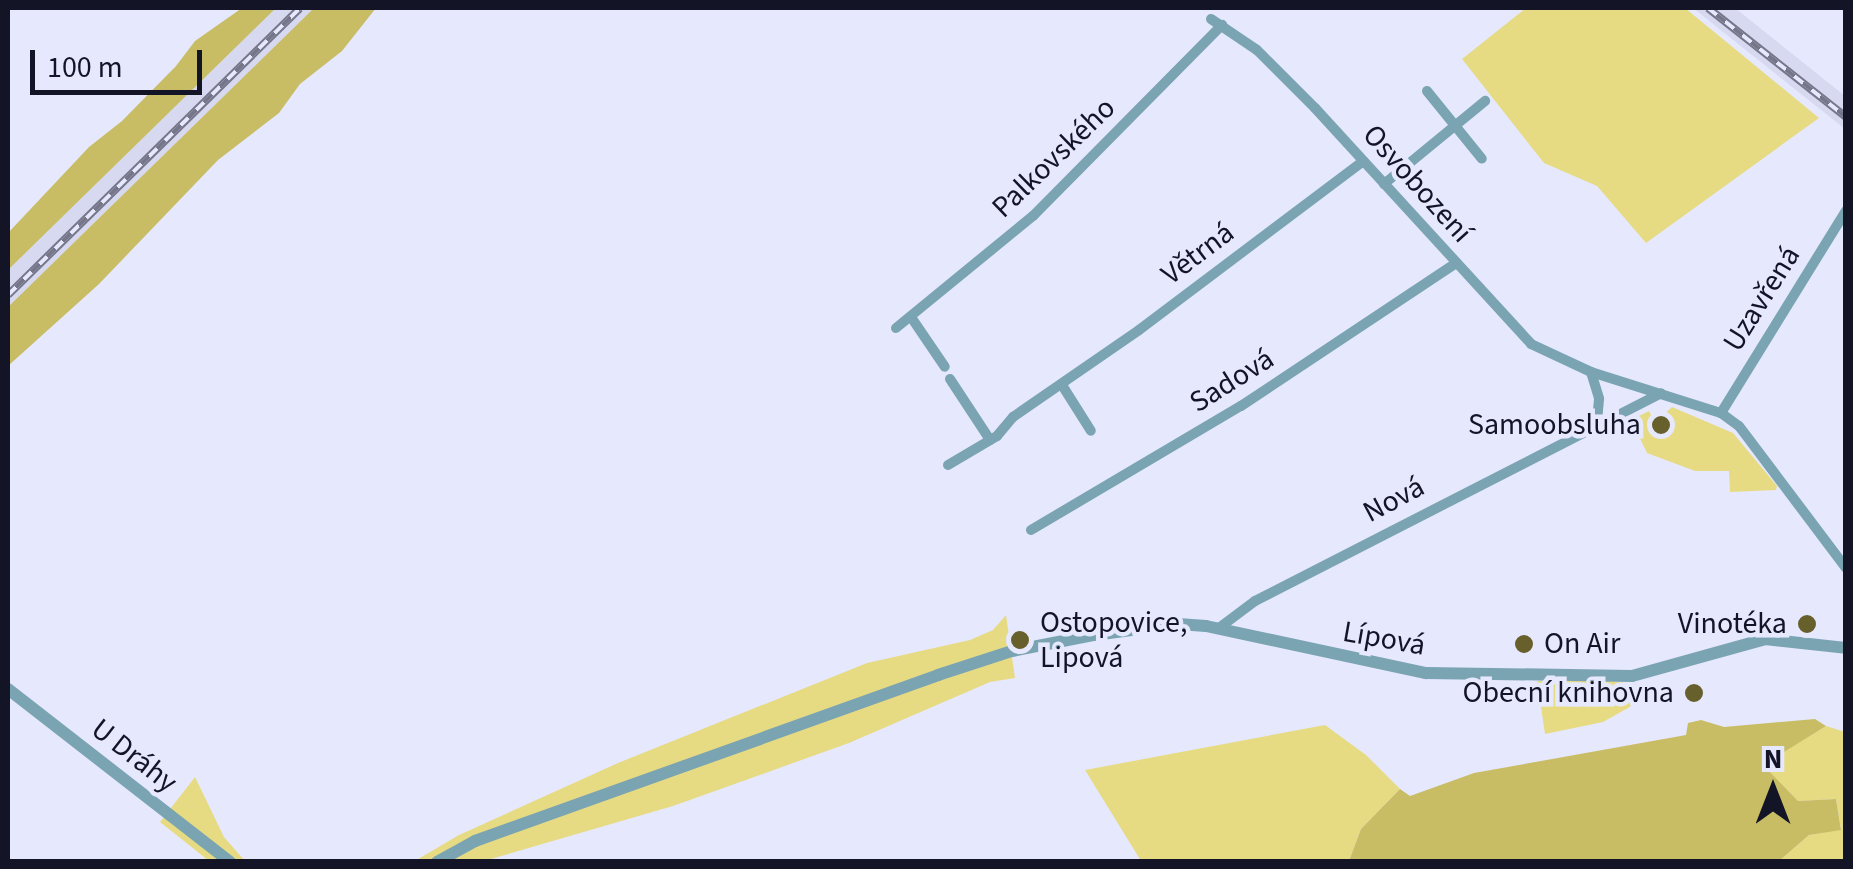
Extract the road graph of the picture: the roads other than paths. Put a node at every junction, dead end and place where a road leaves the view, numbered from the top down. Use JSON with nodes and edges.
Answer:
{"nodes":[{"id":1,"x":1216,"y":22,"type":"joint"},
{"id":2,"x":1427,"y":91,"type":"dead end"},
{"id":3,"x":1485,"y":101,"type":"dead end"},
{"id":4,"x":1454,"y":125,"type":"junction"},
{"id":5,"x":1482,"y":159,"type":"dead end"},
{"id":6,"x":1363,"y":161,"type":"junction"},
{"id":7,"x":1384,"y":184,"type":"junction"},
{"id":8,"x":1846,"y":211,"type":"edge"},
{"id":9,"x":1455,"y":264,"type":"junction"},
{"id":10,"x":911,"y":317,"type":"junction"},
{"id":11,"x":896,"y":328,"type":"dead end"},
{"id":12,"x":945,"y":368,"type":"dead end"},
{"id":13,"x":1596,"y":376,"type":"junction"},
{"id":14,"x":950,"y":380,"type":"dead end"},
{"id":15,"x":1062,"y":385,"type":"junction"},
{"id":16,"x":1661,"y":393,"type":"junction"},
{"id":17,"x":1721,"y":414,"type":"junction"},
{"id":18,"x":1601,"y":418,"type":"junction"},
{"id":19,"x":1091,"y":430,"type":"dead end"},
{"id":20,"x":990,"y":440,"type":"junction"},
{"id":21,"x":948,"y":464,"type":"dead end"},
{"id":22,"x":1031,"y":530,"type":"dead end"},
{"id":23,"x":1846,"y":568,"type":"edge"},
{"id":24,"x":1219,"y":628,"type":"junction"},
{"id":25,"x":1838,"y":648,"type":"edge"},
{"id":26,"x":8,"y":689,"type":"edge"},
{"id":27,"x":230,"y":862,"type":"edge"},
{"id":28,"x":436,"y":862,"type":"edge"}],
"edges":[{"from":1,"to":6,"type":"street","name":"Osvobození"},
{"from":1,"to":10,"type":"street","name":"Palkovského"},
{"from":2,"to":4,"type":"street"},
{"from":3,"to":4,"type":"street"},
{"from":4,"to":5,"type":"street"},
{"from":4,"to":7,"type":"street"},
{"from":6,"to":7,"type":"street","name":"Osvobození"},
{"from":6,"to":15,"type":"street","name":"Větrná"},
{"from":7,"to":9,"type":"street","name":"Osvobození"},
{"from":8,"to":17,"type":"street","name":"Uzavřená"},
{"from":9,"to":13,"type":"street","name":"Osvobození"},
{"from":9,"to":22,"type":"street","name":"Sadová"},
{"from":10,"to":11,"type":"street","name":"Palkovského"},
{"from":10,"to":12,"type":"street"},
{"from":13,"to":16,"type":"street","name":"Osvobození"},
{"from":13,"to":18,"type":"street"},
{"from":14,"to":20,"type":"street"},
{"from":15,"to":19,"type":"street"},
{"from":15,"to":20,"type":"street","name":"Větrná"},
{"from":16,"to":17,"type":"street","name":"Osvobození"},
{"from":16,"to":18,"type":"street","name":"Nová"},
{"from":17,"to":23,"type":"street","name":"Osvobození"},
{"from":18,"to":24,"type":"street","name":"Nová"},
{"from":20,"to":21,"type":"street","name":"Větrná"},
{"from":24,"to":25,"type":"street","name":"Lípová"},
{"from":24,"to":28,"type":"street","name":"Lípová"},
{"from":26,"to":27,"type":"street","name":"U Dráhy"}]}
